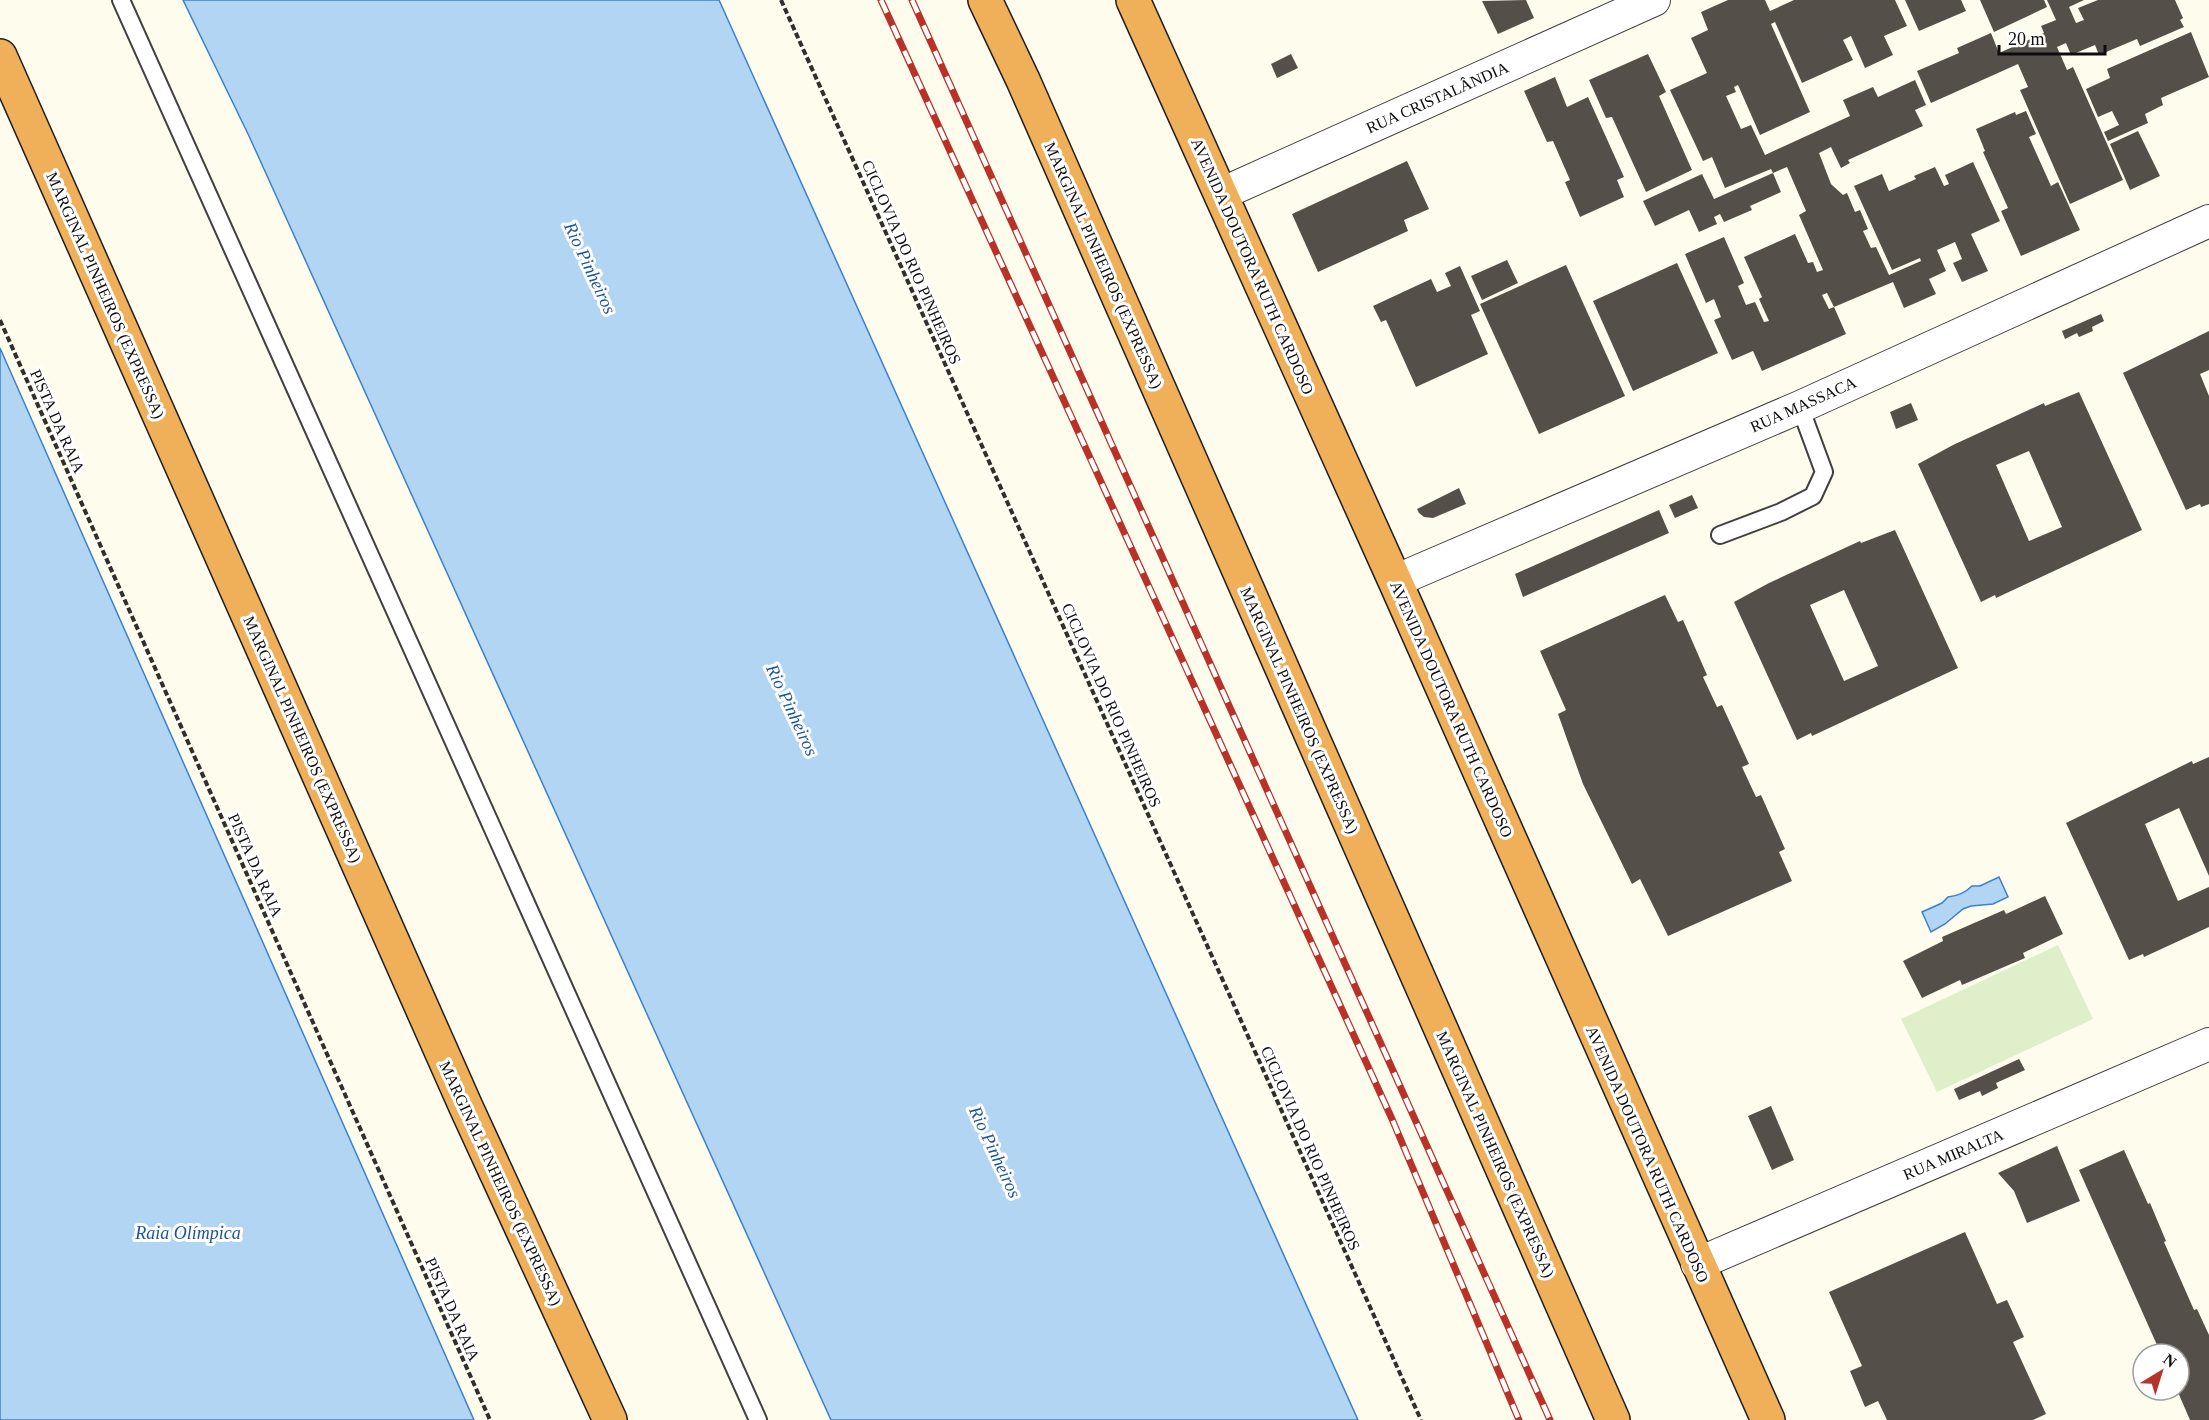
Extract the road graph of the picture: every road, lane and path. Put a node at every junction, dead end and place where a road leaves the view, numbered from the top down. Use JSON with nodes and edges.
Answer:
{"nodes":[{"id":1,"x":121,"y":0,"type":"edge"},
{"id":2,"x":781,"y":0,"type":"edge"},
{"id":3,"x":985,"y":0,"type":"edge"},
{"id":4,"x":1133,"y":0,"type":"edge"},
{"id":5,"x":1654,"y":0,"type":"edge"},
{"id":6,"x":0,"y":56,"type":"edge"},
{"id":7,"x":1221,"y":194,"type":"junction"},
{"id":8,"x":2209,"y":221,"type":"edge"},
{"id":9,"x":0,"y":320,"type":"edge"},
{"id":10,"x":1800,"y":407,"type":"junction"},
{"id":11,"x":1720,"y":535,"type":"dead end"},
{"id":12,"x":1395,"y":580,"type":"junction"},
{"id":13,"x":2209,"y":1044,"type":"edge"},
{"id":14,"x":1697,"y":1264,"type":"junction"},
{"id":15,"x":490,"y":1420,"type":"edge"},
{"id":16,"x":610,"y":1420,"type":"edge"},
{"id":17,"x":758,"y":1420,"type":"edge"},
{"id":18,"x":1420,"y":1420,"type":"edge"},
{"id":19,"x":1613,"y":1420,"type":"edge"},
{"id":20,"x":1768,"y":1420,"type":"edge"}],
"edges":[{"from":1,"to":17,"type":"lane"},
{"from":2,"to":18,"type":"path","name":"CICLOVIA DO RIO PINHEIROS"},
{"from":3,"to":19,"type":"highway","name":"MARGINAL PINHEIROS (EXPRESSA)"},
{"from":4,"to":7,"type":"highway","name":"AVENIDA DOUTORA RUTH CARDOSO"},
{"from":5,"to":7,"type":"street","name":"RUA CRISTALÂNDIA"},
{"from":6,"to":16,"type":"highway","name":"MARGINAL PINHEIROS (EXPRESSA)"},
{"from":7,"to":12,"type":"highway","name":"AVENIDA DOUTORA RUTH CARDOSO"},
{"from":8,"to":10,"type":"street","name":"RUA MASSACA"},
{"from":9,"to":15,"type":"path","name":"PISTA DA RAIA"},
{"from":10,"to":11,"type":"lane"},
{"from":10,"to":12,"type":"street","name":"RUA MASSACA"},
{"from":12,"to":14,"type":"highway","name":"AVENIDA DOUTORA RUTH CARDOSO"},
{"from":13,"to":14,"type":"street","name":"RUA MIRALTA"},
{"from":14,"to":20,"type":"highway","name":"AVENIDA DOUTORA RUTH CARDOSO"}]}
